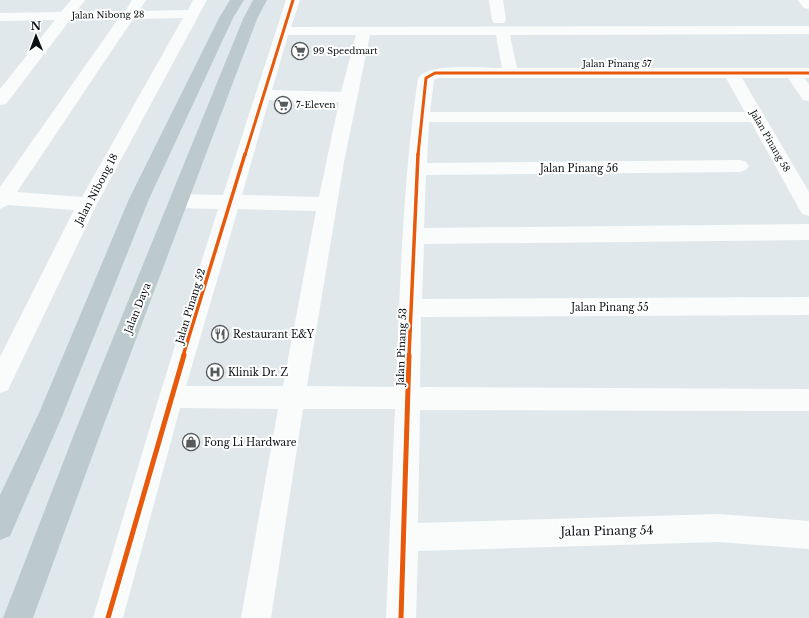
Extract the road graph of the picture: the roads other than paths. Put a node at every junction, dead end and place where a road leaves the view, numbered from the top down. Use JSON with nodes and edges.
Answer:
{"nodes":[{"id":1,"x":78,"y":0,"type":"edge"},
{"id":2,"x":139,"y":0,"type":"edge"},
{"id":3,"x":237,"y":0,"type":"edge"},
{"id":4,"x":260,"y":0,"type":"edge"},
{"id":5,"x":293,"y":0,"type":"edge"},
{"id":6,"x":496,"y":0,"type":"edge"},
{"id":7,"x":805,"y":0,"type":"edge"},
{"id":8,"x":809,"y":5,"type":"edge"},
{"id":9,"x":196,"y":7,"type":"edge"},
{"id":10,"x":128,"y":15,"type":"junction"},
{"id":11,"x":64,"y":16,"type":"junction"},
{"id":12,"x":0,"y":17,"type":"edge"},
{"id":13,"x":809,"y":18,"type":"edge"},
{"id":14,"x":501,"y":25,"type":"junction"},
{"id":15,"x":284,"y":26,"type":"junction"},
{"id":16,"x":809,"y":30,"type":"edge"},
{"id":17,"x":364,"y":31,"type":"junction"},
{"id":18,"x":510,"y":72,"type":"junction"},
{"id":19,"x":731,"y":72,"type":"junction"},
{"id":20,"x":793,"y":73,"type":"junction"},
{"id":21,"x":809,"y":73,"type":"edge"},
{"id":22,"x":426,"y":78,"type":"joint"},
{"id":23,"x":262,"y":95,"type":"junction"},
{"id":24,"x":809,"y":96,"type":"edge"},
{"id":25,"x":347,"y":97,"type":"junction"},
{"id":26,"x":0,"y":100,"type":"edge"},
{"id":27,"x":420,"y":117,"type":"junction"},
{"id":28,"x":756,"y":117,"type":"junction"},
{"id":29,"x":740,"y":166,"type":"dead end"},
{"id":30,"x":418,"y":169,"type":"junction"},
{"id":31,"x":1,"y":199,"type":"edge"},
{"id":32,"x":179,"y":201,"type":"junction"},
{"id":33,"x":229,"y":203,"type":"junction"},
{"id":34,"x":87,"y":204,"type":"junction"},
{"id":35,"x":327,"y":204,"type":"junction"},
{"id":36,"x":809,"y":209,"type":"edge"},
{"id":37,"x":809,"y":232,"type":"edge"},
{"id":38,"x":414,"y":236,"type":"junction"},
{"id":39,"x":809,"y":306,"type":"edge"},
{"id":40,"x":410,"y":308,"type":"junction"},
{"id":41,"x":0,"y":382,"type":"edge"},
{"id":42,"x":171,"y":397,"type":"junction"},
{"id":43,"x":292,"y":397,"type":"junction"},
{"id":44,"x":408,"y":399,"type":"junction"},
{"id":45,"x":809,"y":400,"type":"edge"},
{"id":46,"x":0,"y":526,"type":"edge"},
{"id":47,"x":809,"y":535,"type":"edge"},
{"id":48,"x":405,"y":537,"type":"junction"},
{"id":49,"x":18,"y":618,"type":"edge"},
{"id":50,"x":108,"y":618,"type":"edge"},
{"id":51,"x":256,"y":618,"type":"edge"},
{"id":52,"x":401,"y":618,"type":"edge"}],
"edges":[{"from":1,"to":11,"type":"street"},
{"from":2,"to":10,"type":"street"},
{"from":3,"to":46,"type":"main road"},
{"from":4,"to":32,"type":"main road","name":"Jalan Daya"},
{"from":5,"to":15,"type":"street","name":"Jalan Pinang 52"},
{"from":6,"to":14,"type":"street"},
{"from":7,"to":8,"type":"street"},
{"from":9,"to":10,"type":"street","name":"Jalan Nibong 28"},
{"from":9,"to":34,"type":"street","name":"Jalan Nibong 18"},
{"from":10,"to":11,"type":"street","name":"Jalan Nibong 28"},
{"from":10,"to":31,"type":"street"},
{"from":11,"to":12,"type":"street","name":"Jalan Nibong 28"},
{"from":11,"to":26,"type":"street"},
{"from":13,"to":14,"type":"street"},
{"from":14,"to":15,"type":"street"},
{"from":14,"to":16,"type":"street"},
{"from":14,"to":17,"type":"street"},
{"from":14,"to":18,"type":"street"},
{"from":15,"to":17,"type":"street"},
{"from":15,"to":23,"type":"street","name":"Jalan Pinang 52"},
{"from":17,"to":25,"type":"street"},
{"from":18,"to":19,"type":"street","name":"Jalan Pinang 57"},
{"from":18,"to":22,"type":"street","name":"Jalan Pinang 57"},
{"from":19,"to":20,"type":"street","name":"Jalan Pinang 57"},
{"from":19,"to":28,"type":"street","name":"Jalan Pinang 58"},
{"from":20,"to":21,"type":"street","name":"Jalan Pinang 57"},
{"from":20,"to":24,"type":"street"},
{"from":22,"to":27,"type":"street","name":"Jalan Pinang 53"},
{"from":23,"to":25,"type":"street"},
{"from":23,"to":33,"type":"street","name":"Jalan Pinang 52"},
{"from":25,"to":35,"type":"street"},
{"from":27,"to":28,"type":"street"},
{"from":27,"to":30,"type":"street","name":"Jalan Pinang 53"},
{"from":28,"to":36,"type":"street","name":"Jalan Pinang 58"},
{"from":29,"to":30,"type":"street","name":"Jalan Pinang 56"},
{"from":30,"to":38,"type":"street","name":"Jalan Pinang 53"},
{"from":31,"to":34,"type":"street"},
{"from":32,"to":33,"type":"street"},
{"from":32,"to":49,"type":"main road","name":"Jalan Daya"},
{"from":33,"to":35,"type":"street"},
{"from":33,"to":42,"type":"street","name":"Jalan Pinang 52"},
{"from":34,"to":41,"type":"street","name":"Jalan Nibong 18"},
{"from":35,"to":43,"type":"street"},
{"from":37,"to":38,"type":"street"},
{"from":38,"to":40,"type":"street","name":"Jalan Pinang 53"},
{"from":39,"to":40,"type":"street","name":"Jalan Pinang 55"},
{"from":40,"to":44,"type":"street","name":"Jalan Pinang 53"},
{"from":42,"to":43,"type":"street"},
{"from":42,"to":50,"type":"street","name":"Jalan Pinang 52"},
{"from":43,"to":44,"type":"street"},
{"from":43,"to":51,"type":"street"},
{"from":44,"to":45,"type":"street"},
{"from":44,"to":48,"type":"street","name":"Jalan Pinang 53"},
{"from":47,"to":48,"type":"street","name":"Jalan Pinang 54"},
{"from":48,"to":52,"type":"street","name":"Jalan Pinang 53"}]}
